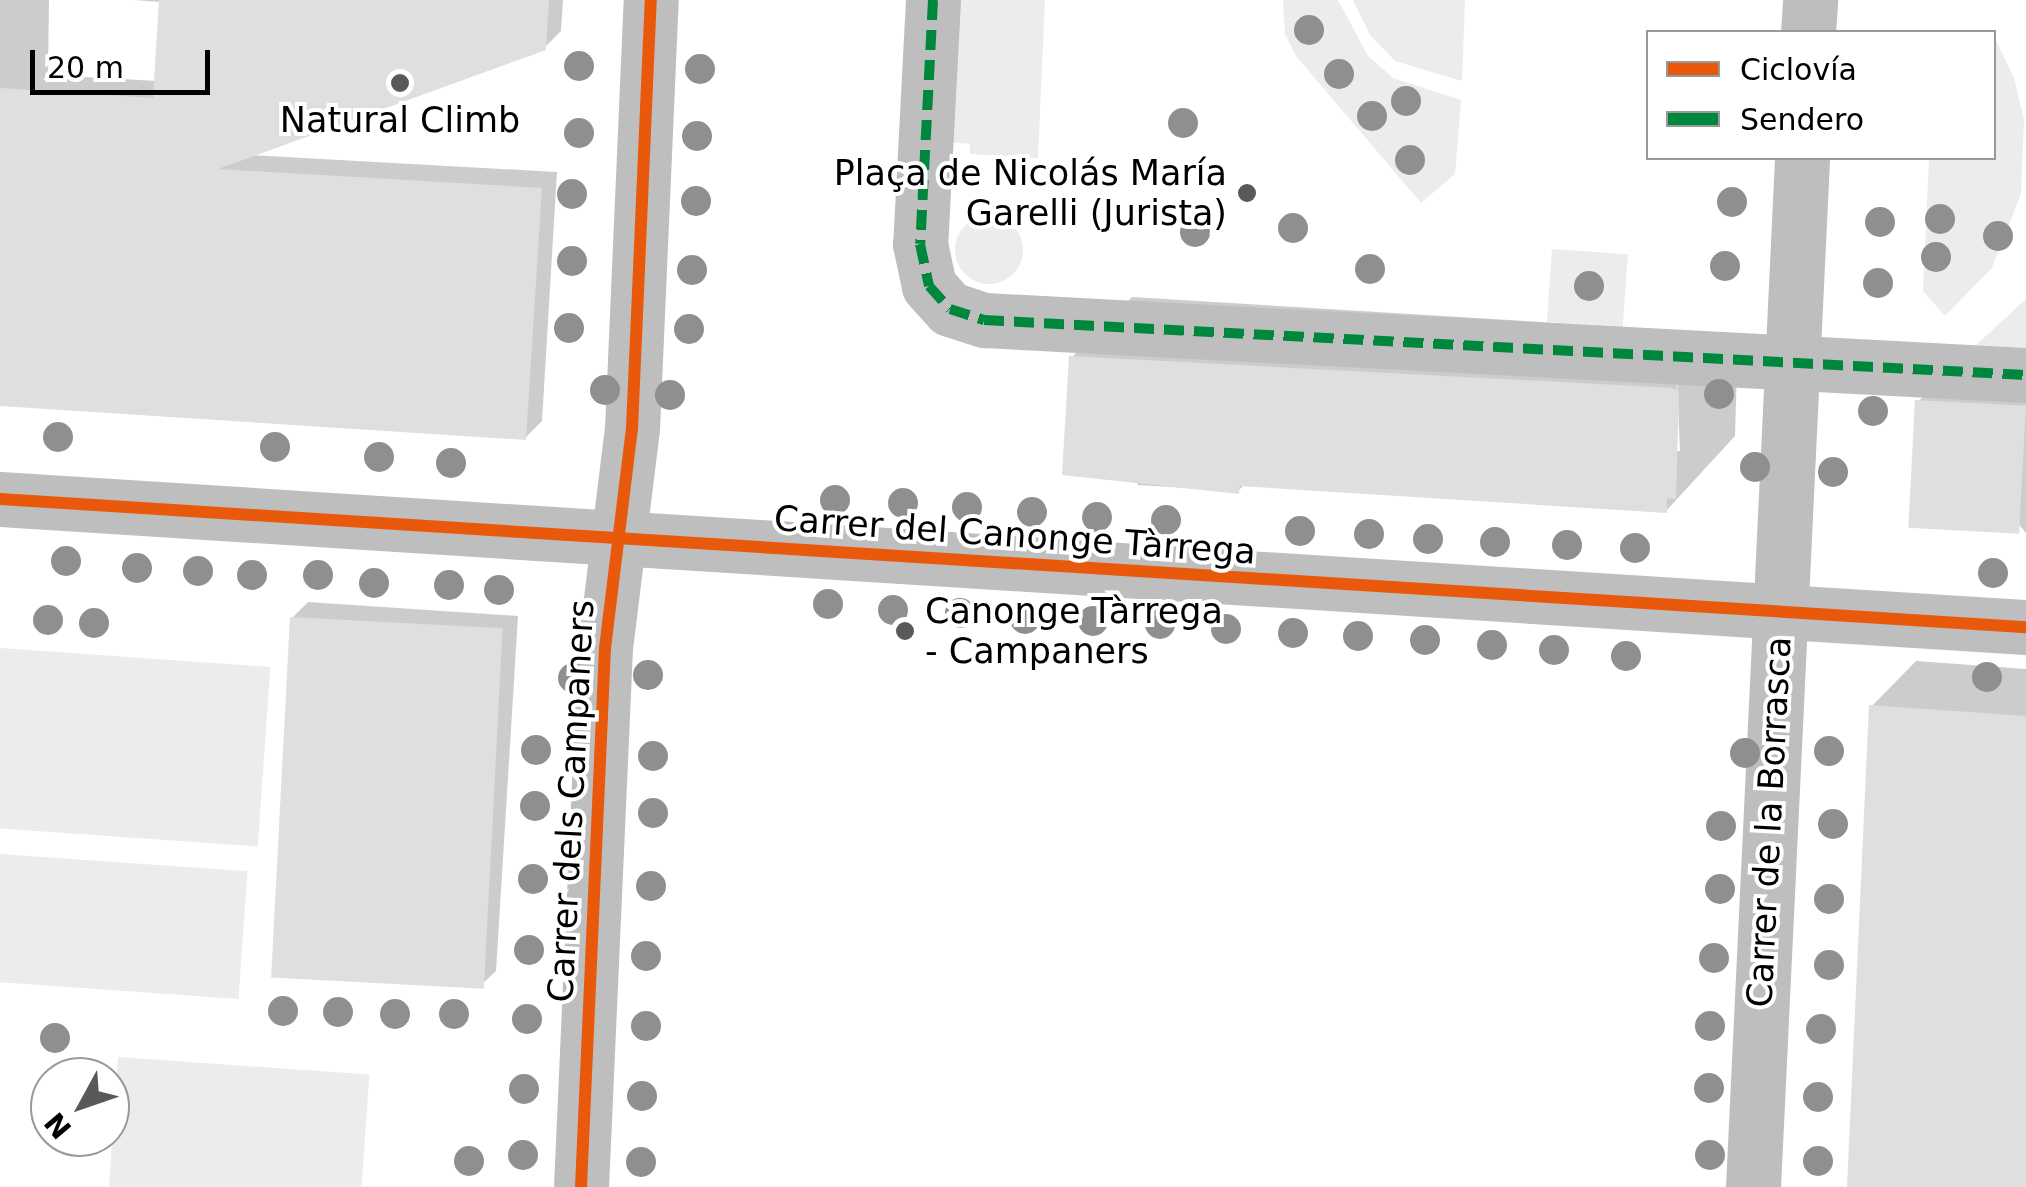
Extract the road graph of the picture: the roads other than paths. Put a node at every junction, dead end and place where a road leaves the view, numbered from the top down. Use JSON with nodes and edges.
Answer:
{"nodes":[{"id":1,"x":651,"y":0,"type":"edge"},
{"id":2,"x":933,"y":0,"type":"edge"},
{"id":3,"x":1810,"y":0,"type":"edge"},
{"id":4,"x":1808,"y":30,"type":"edge"},
{"id":5,"x":1802,"y":160,"type":"edge"},
{"id":6,"x":1792,"y":362,"type":"junction"},
{"id":7,"x":2026,"y":375,"type":"edge"},
{"id":8,"x":0,"y":499,"type":"edge"},
{"id":9,"x":618,"y":541,"type":"junction"},
{"id":10,"x":1779,"y":609,"type":"junction"},
{"id":11,"x":2026,"y":627,"type":"edge"},
{"id":12,"x":581,"y":1187,"type":"edge"},
{"id":13,"x":1753,"y":1187,"type":"edge"}],
"edges":[{"from":1,"to":9,"type":"street","name":"Carrer dels Campaners"},
{"from":2,"to":6,"type":"street"},
{"from":3,"to":4,"type":"street"},
{"from":5,"to":6,"type":"street","name":"Carrer de la Borrasca"},
{"from":6,"to":7,"type":"street"},
{"from":6,"to":10,"type":"street","name":"Carrer de la Borrasca"},
{"from":8,"to":9,"type":"street","name":"Carrer del Canonge Tàrrega"},
{"from":9,"to":10,"type":"street","name":"Carrer del Canonge Tàrrega"},
{"from":9,"to":12,"type":"street","name":"Carrer dels Campaners"},
{"from":10,"to":11,"type":"street","name":"Carrer del Canonge Tàrrega"},
{"from":10,"to":13,"type":"street","name":"Carrer de la Borrasca"}]}
